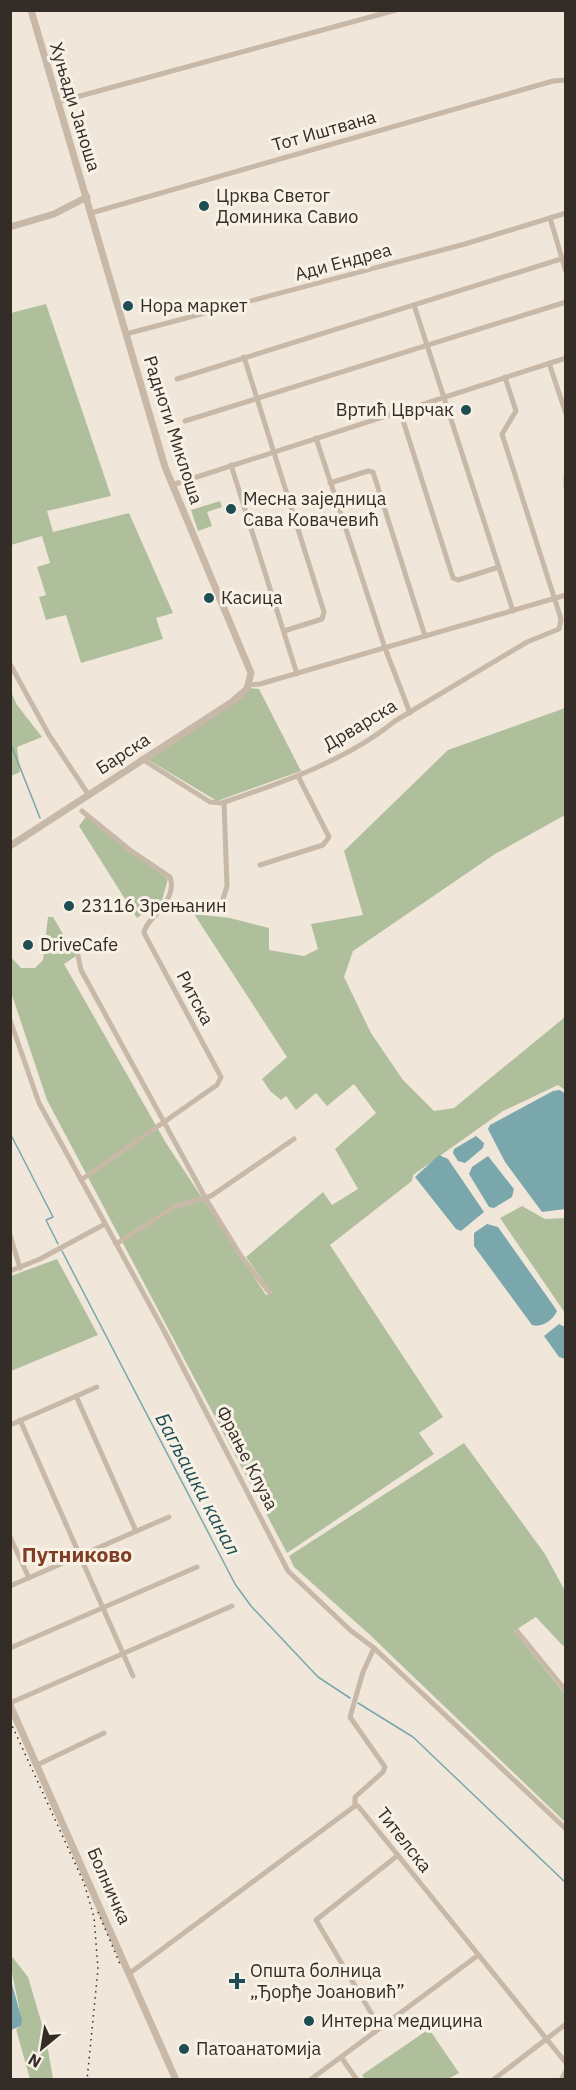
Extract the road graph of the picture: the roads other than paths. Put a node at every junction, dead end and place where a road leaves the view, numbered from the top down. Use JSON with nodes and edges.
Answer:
{"nodes":[{"id":1,"x":31,"y":10,"type":"edge"},
{"id":2,"x":396,"y":10,"type":"edge"},
{"id":3,"x":566,"y":80,"type":"edge"},
{"id":4,"x":58,"y":102,"type":"junction"},
{"id":5,"x":87,"y":197,"type":"junction"},
{"id":6,"x":91,"y":213,"type":"junction"},
{"id":7,"x":566,"y":213,"type":"edge"},
{"id":8,"x":550,"y":218,"type":"junction"},
{"id":9,"x":10,"y":227,"type":"edge"},
{"id":10,"x":561,"y":259,"type":"junction"},
{"id":11,"x":566,"y":272,"type":"edge"},
{"id":12,"x":566,"y":302,"type":"edge"},
{"id":13,"x":414,"y":305,"type":"junction"},
{"id":14,"x":126,"y":334,"type":"junction"},
{"id":15,"x":426,"y":346,"type":"junction"},
{"id":16,"x":244,"y":357,"type":"junction"},
{"id":17,"x":566,"y":358,"type":"edge"},
{"id":18,"x":549,"y":363,"type":"junction"},
{"id":19,"x":506,"y":377,"type":"junction"},
{"id":20,"x":177,"y":379,"type":"dead end"},
{"id":21,"x":443,"y":397,"type":"junction"},
{"id":22,"x":257,"y":398,"type":"junction"},
{"id":23,"x":400,"y":411,"type":"junction"},
{"id":24,"x":566,"y":414,"type":"edge"},
{"id":25,"x":185,"y":421,"type":"dead end"},
{"id":26,"x":315,"y":438,"type":"junction"},
{"id":27,"x":274,"y":451,"type":"junction"},
{"id":28,"x":231,"y":465,"type":"junction"},
{"id":29,"x":566,"y":477,"type":"edge"},
{"id":30,"x":330,"y":483,"type":"junction"},
{"id":31,"x":172,"y":485,"type":"junction"},
{"id":32,"x":566,"y":487,"type":"edge"},
{"id":33,"x":500,"y":567,"type":"junction"},
{"id":34,"x":566,"y":595,"type":"edge"},
{"id":35,"x":554,"y":598,"type":"junction"},
{"id":36,"x":513,"y":610,"type":"junction"},
{"id":37,"x":284,"y":631,"type":"junction"},
{"id":38,"x":425,"y":636,"type":"junction"},
{"id":39,"x":384,"y":648,"type":"junction"},
{"id":40,"x":10,"y":664,"type":"edge"},
{"id":41,"x":297,"y":674,"type":"junction"},
{"id":42,"x":249,"y":685,"type":"junction"},
{"id":43,"x":410,"y":713,"type":"junction"},
{"id":44,"x":142,"y":759,"type":"junction"},
{"id":45,"x":298,"y":776,"type":"junction"},
{"id":46,"x":88,"y":794,"type":"junction"},
{"id":47,"x":224,"y":802,"type":"junction"},
{"id":48,"x":82,"y":811,"type":"dead end"},
{"id":49,"x":10,"y":846,"type":"edge"},
{"id":50,"x":260,"y":865,"type":"dead end"},
{"id":51,"x":223,"y":899,"type":"dead end"},
{"id":52,"x":77,"y":951,"type":"dead end"},
{"id":53,"x":10,"y":1020,"type":"edge"},
{"id":54,"x":164,"y":1123,"type":"junction"},
{"id":55,"x":294,"y":1139,"type":"dead end"},
{"id":56,"x":81,"y":1180,"type":"junction"},
{"id":57,"x":206,"y":1199,"type":"junction"},
{"id":58,"x":105,"y":1224,"type":"junction"},
{"id":59,"x":10,"y":1235,"type":"edge"},
{"id":60,"x":116,"y":1244,"type":"junction"},
{"id":61,"x":20,"y":1268,"type":"junction"},
{"id":62,"x":10,"y":1271,"type":"edge"},
{"id":63,"x":268,"y":1292,"type":"dead end"},
{"id":64,"x":97,"y":1387,"type":"dead end"},
{"id":65,"x":76,"y":1396,"type":"junction"},
{"id":66,"x":20,"y":1420,"type":"junction"},
{"id":67,"x":10,"y":1425,"type":"edge"},
{"id":68,"x":169,"y":1516,"type":"dead end"},
{"id":69,"x":136,"y":1531,"type":"junction"},
{"id":70,"x":10,"y":1537,"type":"edge"},
{"id":71,"x":80,"y":1556,"type":"junction"},
{"id":72,"x":197,"y":1567,"type":"dead end"},
{"id":73,"x":28,"y":1578,"type":"junction"},
{"id":74,"x":10,"y":1586,"type":"edge"},
{"id":75,"x":232,"y":1606,"type":"dead end"},
{"id":76,"x":103,"y":1608,"type":"junction"},
{"id":77,"x":517,"y":1631,"type":"dead end"},
{"id":78,"x":10,"y":1648,"type":"edge"},
{"id":79,"x":374,"y":1648,"type":"junction"},
{"id":80,"x":123,"y":1654,"type":"junction"},
{"id":81,"x":133,"y":1676,"type":"dead end"},
{"id":82,"x":566,"y":1691,"type":"edge"},
{"id":83,"x":10,"y":1704,"type":"edge"},
{"id":84,"x":104,"y":1733,"type":"dead end"},
{"id":85,"x":37,"y":1765,"type":"junction"},
{"id":86,"x":355,"y":1806,"type":"junction"},
{"id":87,"x":566,"y":1829,"type":"edge"},
{"id":88,"x":397,"y":1856,"type":"junction"},
{"id":89,"x":477,"y":1956,"type":"junction"},
{"id":90,"x":130,"y":1973,"type":"junction"},
{"id":91,"x":566,"y":2024,"type":"edge"},
{"id":92,"x":380,"y":2028,"type":"junction"},
{"id":93,"x":546,"y":2039,"type":"junction"},
{"id":94,"x":341,"y":2057,"type":"junction"},
{"id":95,"x":566,"y":2063,"type":"edge"},
{"id":96,"x":566,"y":2071,"type":"edge"},
{"id":97,"x":177,"y":2079,"type":"edge"},
{"id":98,"x":310,"y":2079,"type":"edge"},
{"id":99,"x":357,"y":2079,"type":"edge"},
{"id":100,"x":493,"y":2079,"type":"edge"},
{"id":101,"x":561,"y":2079,"type":"edge"}],
"edges":[{"from":1,"to":4,"type":"street","name":"Хуњади Јаноша"},
{"from":2,"to":4,"type":"street"},
{"from":3,"to":6,"type":"street","name":"Тот Иштвана"},
{"from":4,"to":5,"type":"street","name":"Хуњади Јаноша"},
{"from":5,"to":6,"type":"street","name":"Хуњади Јаноша"},
{"from":5,"to":9,"type":"street"},
{"from":6,"to":14,"type":"street","name":"Радноти Миклоша"},
{"from":7,"to":8,"type":"street","name":"Ади Ендреа"},
{"from":8,"to":10,"type":"street"},
{"from":8,"to":14,"type":"street","name":"Ади Ендреа"},
{"from":10,"to":11,"type":"street"},
{"from":10,"to":13,"type":"street"},
{"from":12,"to":15,"type":"street"},
{"from":13,"to":15,"type":"street"},
{"from":13,"to":16,"type":"street"},
{"from":14,"to":31,"type":"street","name":"Радноти Миклоша"},
{"from":15,"to":21,"type":"street"},
{"from":15,"to":22,"type":"street"},
{"from":16,"to":20,"type":"street"},
{"from":16,"to":22,"type":"street"},
{"from":17,"to":18,"type":"street"},
{"from":18,"to":19,"type":"street"},
{"from":18,"to":24,"type":"street"},
{"from":19,"to":21,"type":"street"},
{"from":19,"to":35,"type":"street"},
{"from":21,"to":23,"type":"street"},
{"from":21,"to":33,"type":"street"},
{"from":22,"to":25,"type":"street"},
{"from":22,"to":27,"type":"street"},
{"from":23,"to":26,"type":"street"},
{"from":23,"to":33,"type":"street"},
{"from":26,"to":27,"type":"street"},
{"from":26,"to":30,"type":"street"},
{"from":27,"to":28,"type":"street"},
{"from":27,"to":37,"type":"street"},
{"from":28,"to":31,"type":"street"},
{"from":28,"to":37,"type":"street"},
{"from":29,"to":32,"type":"street"},
{"from":30,"to":38,"type":"street"},
{"from":30,"to":39,"type":"street"},
{"from":31,"to":42,"type":"street","name":"Радноти Миклоша"},
{"from":33,"to":36,"type":"street"},
{"from":34,"to":35,"type":"street"},
{"from":35,"to":36,"type":"street"},
{"from":35,"to":43,"type":"street","name":"Дрварска"},
{"from":36,"to":38,"type":"street"},
{"from":37,"to":41,"type":"street"},
{"from":38,"to":39,"type":"street"},
{"from":39,"to":41,"type":"street"},
{"from":39,"to":43,"type":"street"},
{"from":40,"to":46,"type":"street"},
{"from":41,"to":42,"type":"street"},
{"from":42,"to":44,"type":"street","name":"Барска"},
{"from":43,"to":45,"type":"street","name":"Дрварска"},
{"from":44,"to":46,"type":"street","name":"Барска"},
{"from":44,"to":47,"type":"street"},
{"from":45,"to":47,"type":"street","name":"Дрварска"},
{"from":45,"to":50,"type":"street"},
{"from":46,"to":49,"type":"street","name":"Барска"},
{"from":47,"to":51,"type":"street"},
{"from":48,"to":54,"type":"street","name":"Ритска"},
{"from":52,"to":54,"type":"street"},
{"from":53,"to":56,"type":"street","name":"Фрање Клуза"},
{"from":54,"to":56,"type":"street","name":"Ритска"},
{"from":54,"to":57,"type":"street"},
{"from":55,"to":57,"type":"street"},
{"from":56,"to":58,"type":"street","name":"Фрање Клуза"},
{"from":57,"to":60,"type":"street"},
{"from":57,"to":63,"type":"street"},
{"from":58,"to":60,"type":"street","name":"Фрање Клуза"},
{"from":58,"to":61,"type":"street"},
{"from":59,"to":61,"type":"street"},
{"from":60,"to":79,"type":"street","name":"Фрање Клуза"},
{"from":61,"to":62,"type":"street"},
{"from":64,"to":65,"type":"street"},
{"from":65,"to":66,"type":"street"},
{"from":65,"to":69,"type":"street"},
{"from":66,"to":67,"type":"street"},
{"from":66,"to":71,"type":"street"},
{"from":68,"to":69,"type":"street"},
{"from":69,"to":71,"type":"street"},
{"from":70,"to":73,"type":"street"},
{"from":71,"to":73,"type":"street"},
{"from":71,"to":76,"type":"street"},
{"from":72,"to":76,"type":"street"},
{"from":73,"to":74,"type":"street"},
{"from":75,"to":80,"type":"street"},
{"from":76,"to":78,"type":"street"},
{"from":76,"to":80,"type":"street"},
{"from":77,"to":82,"type":"street"},
{"from":79,"to":86,"type":"street","name":"Тителска"},
{"from":79,"to":87,"type":"street","name":"Фрање Клуза"},
{"from":80,"to":81,"type":"street"},
{"from":80,"to":83,"type":"street"},
{"from":83,"to":85,"type":"street","name":"Болничка"},
{"from":84,"to":85,"type":"street"},
{"from":85,"to":90,"type":"street","name":"Болничка"},
{"from":86,"to":88,"type":"street","name":"Тителска"},
{"from":86,"to":90,"type":"street"},
{"from":88,"to":89,"type":"street","name":"Тителска"},
{"from":88,"to":92,"type":"street"},
{"from":89,"to":92,"type":"street"},
{"from":89,"to":93,"type":"street","name":"Тителска"},
{"from":90,"to":97,"type":"street","name":"Болничка"},
{"from":91,"to":93,"type":"street"},
{"from":92,"to":94,"type":"street"},
{"from":93,"to":95,"type":"street","name":"Тителска"},
{"from":93,"to":100,"type":"street"},
{"from":94,"to":98,"type":"street"},
{"from":94,"to":99,"type":"street"},
{"from":96,"to":101,"type":"street"}]}
